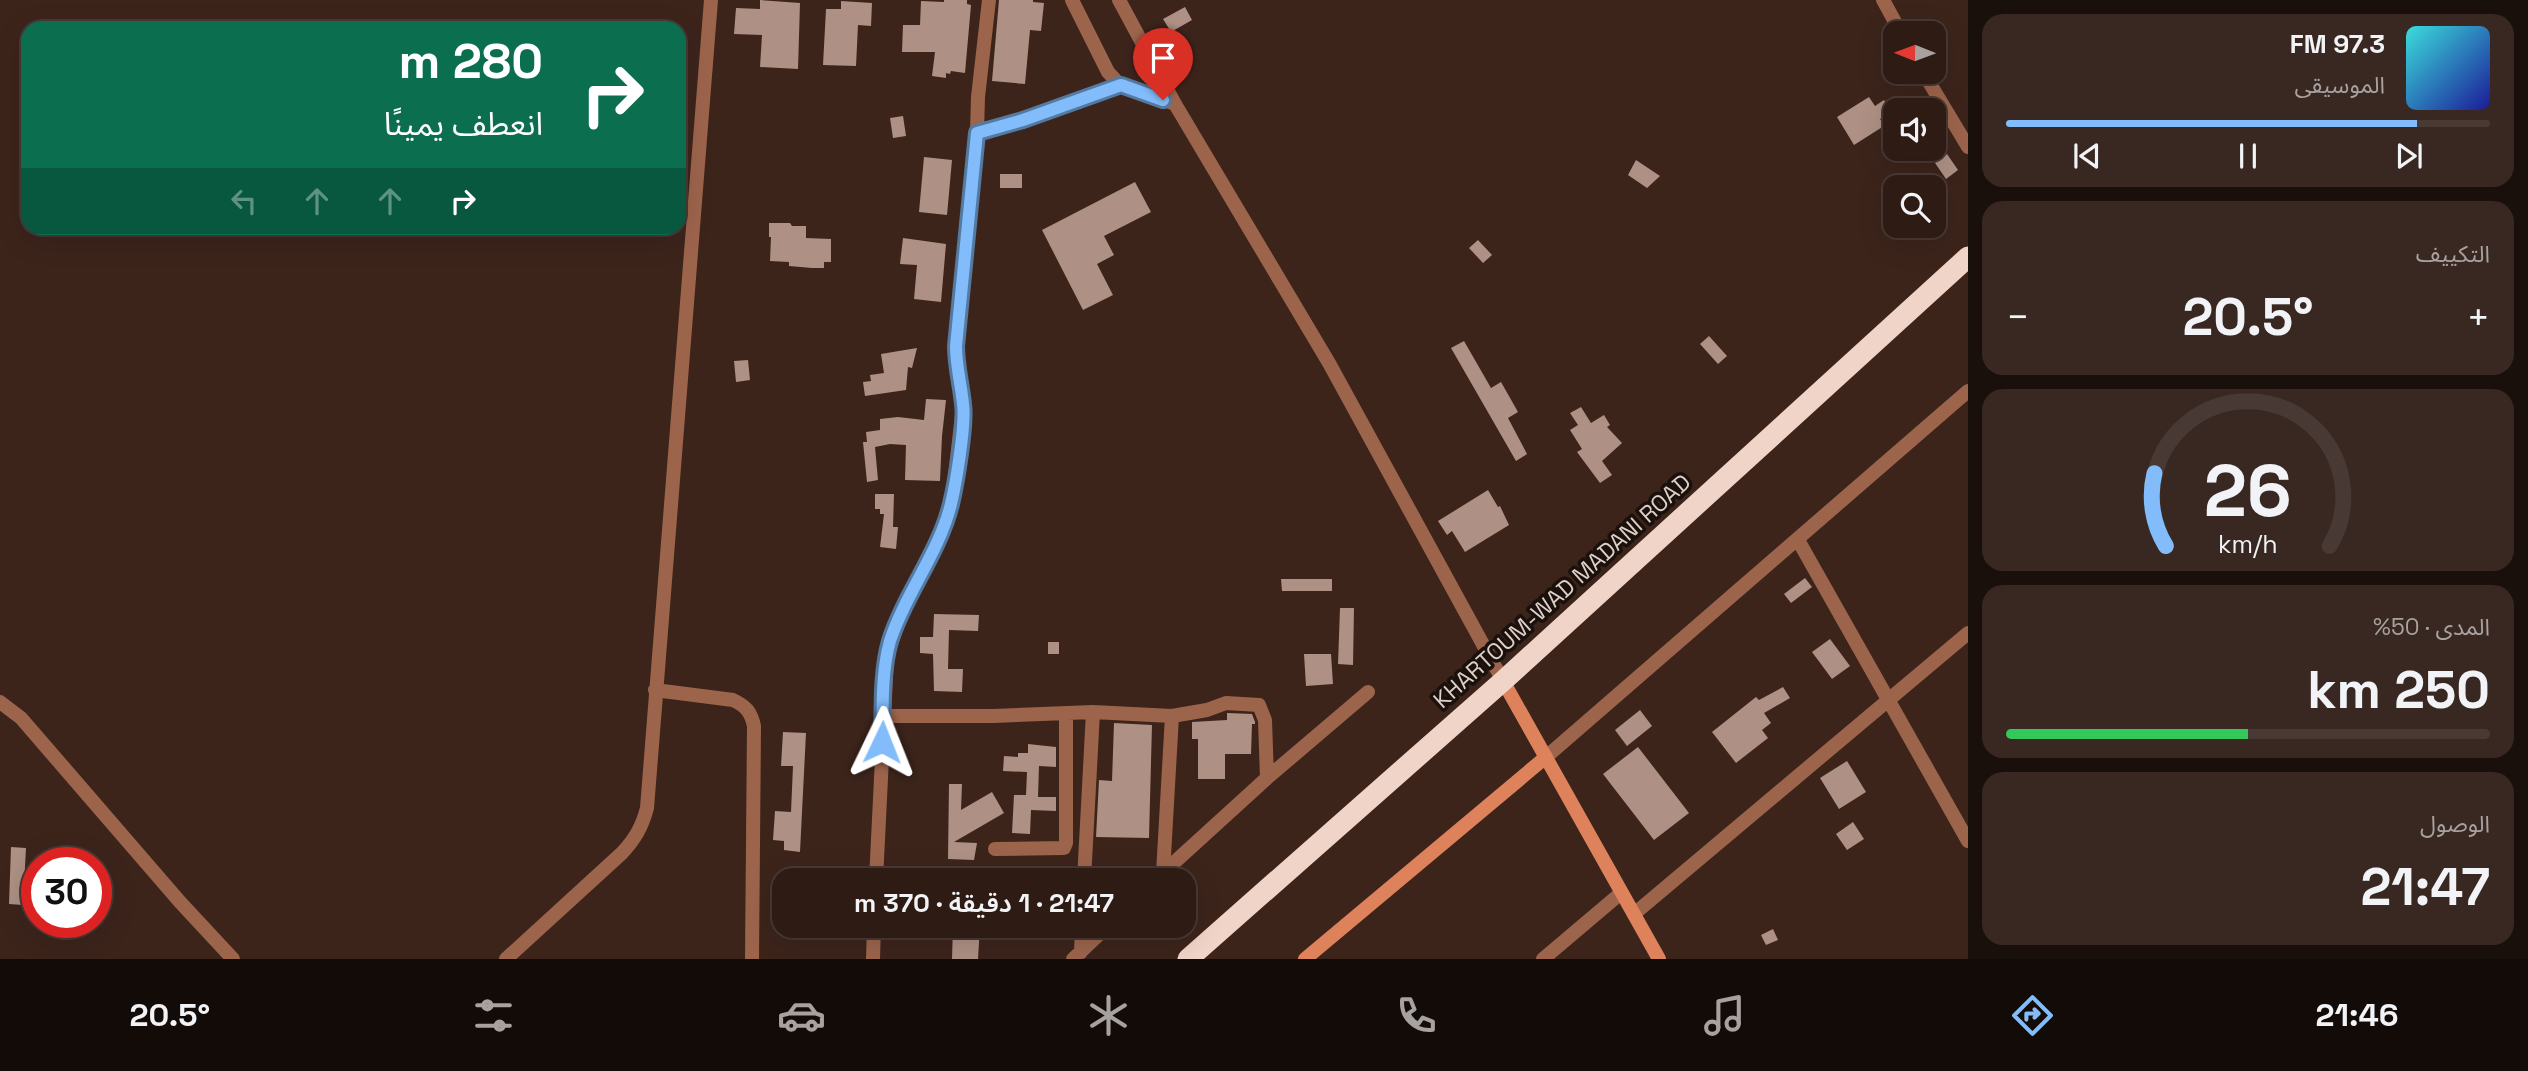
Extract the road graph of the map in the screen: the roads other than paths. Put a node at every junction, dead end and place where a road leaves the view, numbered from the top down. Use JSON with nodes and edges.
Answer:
{"nodes":[{"id":1,"x":710,"y":0,"type":"edge"},
{"id":2,"x":989,"y":0,"type":"edge"},
{"id":3,"x":1072,"y":0,"type":"edge"},
{"id":4,"x":1119,"y":0,"type":"edge"},
{"id":5,"x":1882,"y":0,"type":"edge"},
{"id":6,"x":1894,"y":21,"type":"edge"},
{"id":7,"x":1930,"y":84,"type":"edge"},
{"id":8,"x":1121,"y":85,"type":"junction"},
{"id":9,"x":1175,"y":104,"type":"junction"},
{"id":10,"x":977,"y":133,"type":"junction"},
{"id":11,"x":1968,"y":147,"type":"edge"},
{"id":12,"x":1968,"y":257,"type":"edge"},
{"id":13,"x":1968,"y":391,"type":"edge"},
{"id":14,"x":1798,"y":540,"type":"junction"},
{"id":15,"x":1968,"y":633,"type":"edge"},
{"id":16,"x":1503,"y":681,"type":"junction"},
{"id":17,"x":655,"y":690,"type":"junction"},
{"id":18,"x":1368,"y":692,"type":"dead end"},
{"id":19,"x":1890,"y":699,"type":"junction"},
{"id":20,"x":0,"y":702,"type":"edge"},
{"id":21,"x":1093,"y":712,"type":"junction"},
{"id":22,"x":1066,"y":714,"type":"junction"},
{"id":23,"x":883,"y":716,"type":"junction"},
{"id":24,"x":1172,"y":716,"type":"junction"},
{"id":25,"x":1546,"y":757,"type":"junction"},
{"id":26,"x":1267,"y":778,"type":"junction"},
{"id":27,"x":1968,"y":841,"type":"edge"},
{"id":28,"x":995,"y":849,"type":"dead end"},
{"id":29,"x":877,"y":868,"type":"edge"},
{"id":30,"x":1085,"y":868,"type":"edge"},
{"id":31,"x":1160,"y":868,"type":"edge"},
{"id":32,"x":1169,"y":868,"type":"edge"},
{"id":33,"x":1621,"y":892,"type":"junction"},
{"id":34,"x":1634,"y":914,"type":"junction"},
{"id":35,"x":874,"y":938,"type":"edge"},
{"id":36,"x":1095,"y":938,"type":"edge"},
{"id":37,"x":1077,"y":955,"type":"edge"},
{"id":38,"x":233,"y":959,"type":"edge"},
{"id":39,"x":506,"y":959,"type":"edge"},
{"id":40,"x":752,"y":959,"type":"edge"},
{"id":41,"x":873,"y":959,"type":"edge"},
{"id":42,"x":1188,"y":959,"type":"edge"},
{"id":43,"x":1305,"y":959,"type":"edge"},
{"id":44,"x":1543,"y":959,"type":"edge"},
{"id":45,"x":1659,"y":959,"type":"edge"}],
"edges":[{"from":1,"to":17,"type":"street"},
{"from":2,"to":10,"type":"street"},
{"from":3,"to":8,"type":"street"},
{"from":4,"to":9,"type":"street"},
{"from":5,"to":6,"type":"street"},
{"from":7,"to":11,"type":"street"},
{"from":8,"to":9,"type":"street"},
{"from":8,"to":10,"type":"street"},
{"from":9,"to":16,"type":"street"},
{"from":10,"to":23,"type":"street"},
{"from":12,"to":16,"type":"highway","name":"KHARTOUM-WAD MADANI ROAD"},
{"from":13,"to":14,"type":"street"},
{"from":14,"to":19,"type":"street"},
{"from":14,"to":25,"type":"street"},
{"from":15,"to":19,"type":"street"},
{"from":16,"to":25,"type":"street"},
{"from":16,"to":42,"type":"highway","name":"KHARTOUM-WAD MADANI ROAD"},
{"from":17,"to":39,"type":"street"},
{"from":17,"to":40,"type":"street"},
{"from":18,"to":26,"type":"street"},
{"from":19,"to":27,"type":"street"},
{"from":19,"to":34,"type":"street"},
{"from":20,"to":38,"type":"street"},
{"from":21,"to":22,"type":"street"},
{"from":21,"to":24,"type":"street"},
{"from":21,"to":30,"type":"street"},
{"from":22,"to":23,"type":"street"},
{"from":22,"to":28,"type":"street"},
{"from":23,"to":29,"type":"street"},
{"from":24,"to":26,"type":"street"},
{"from":24,"to":31,"type":"street"},
{"from":25,"to":33,"type":"street"},
{"from":25,"to":43,"type":"street"},
{"from":26,"to":32,"type":"street"},
{"from":33,"to":34,"type":"street"},
{"from":33,"to":44,"type":"street"},
{"from":34,"to":45,"type":"street"},
{"from":35,"to":41,"type":"street"},
{"from":36,"to":37,"type":"street"}]}
